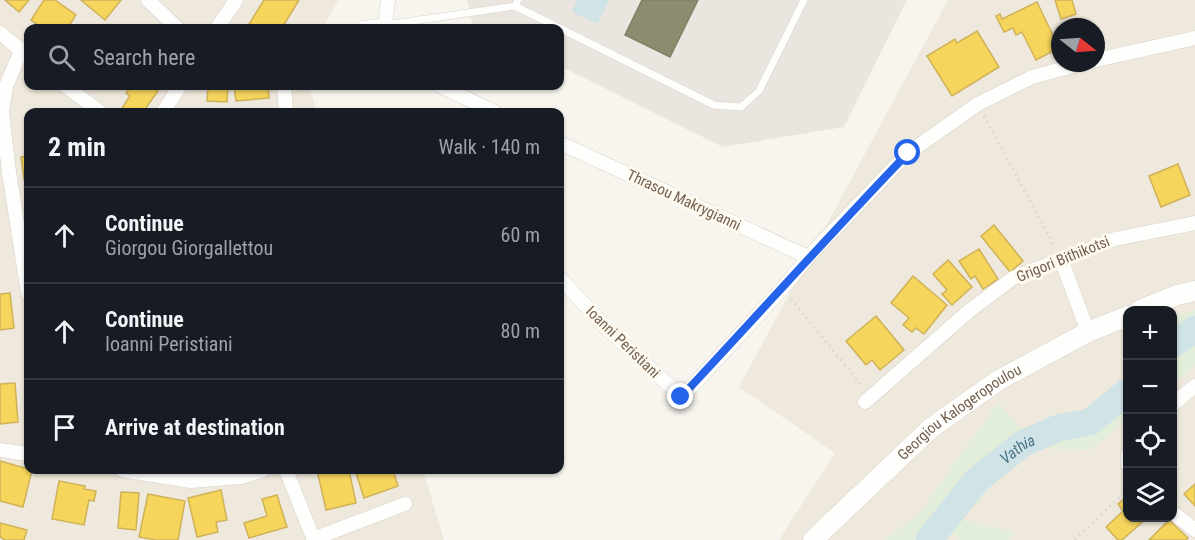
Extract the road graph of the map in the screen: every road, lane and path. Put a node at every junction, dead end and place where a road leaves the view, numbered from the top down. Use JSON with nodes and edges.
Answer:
{"nodes":[{"id":1,"x":148,"y":0,"type":"edge"},
{"id":2,"x":236,"y":0,"type":"edge"},
{"id":3,"x":388,"y":0,"type":"edge"},
{"id":4,"x":804,"y":0,"type":"edge"},
{"id":5,"x":516,"y":3,"type":"edge"},
{"id":6,"x":173,"y":24,"type":"edge"},
{"id":7,"x":220,"y":24,"type":"edge"},
{"id":8,"x":385,"y":24,"type":"edge"},
{"id":9,"x":401,"y":24,"type":"edge"},
{"id":10,"x":557,"y":24,"type":"edge"},
{"id":11,"x":564,"y":28,"type":"edge"},
{"id":12,"x":0,"y":33,"type":"edge"},
{"id":13,"x":1195,"y":38,"type":"edge"},
{"id":14,"x":24,"y":53,"type":"edge"},
{"id":15,"x":24,"y":56,"type":"edge"},
{"id":16,"x":1105,"y":58,"type":"edge"},
{"id":17,"x":1051,"y":71,"type":"edge"},
{"id":18,"x":71,"y":90,"type":"edge"},
{"id":19,"x":177,"y":90,"type":"edge"},
{"id":20,"x":284,"y":90,"type":"edge"},
{"id":21,"x":448,"y":90,"type":"edge"},
{"id":22,"x":978,"y":104,"type":"junction"},
{"id":23,"x":95,"y":108,"type":"edge"},
{"id":24,"x":166,"y":108,"type":"edge"},
{"id":25,"x":286,"y":108,"type":"edge"},
{"id":26,"x":487,"y":108,"type":"edge"},
{"id":27,"x":564,"y":145,"type":"edge"},
{"id":28,"x":4,"y":173,"type":"edge"},
{"id":29,"x":1195,"y":223,"type":"edge"},
{"id":30,"x":808,"y":257,"type":"junction"},
{"id":31,"x":1061,"y":259,"type":"junction"},
{"id":32,"x":24,"y":273,"type":"edge"},
{"id":33,"x":564,"y":282,"type":"edge"},
{"id":34,"x":783,"y":288,"type":"junction"},
{"id":35,"x":1195,"y":291,"type":"edge"},
{"id":36,"x":1150,"y":306,"type":"edge"},
{"id":37,"x":1123,"y":318,"type":"edge"},
{"id":38,"x":1088,"y":332,"type":"junction"},
{"id":39,"x":1195,"y":386,"type":"edge"},
{"id":40,"x":868,"y":399,"type":"joint"},
{"id":41,"x":1177,"y":402,"type":"edge"},
{"id":42,"x":0,"y":450,"type":"edge"},
{"id":43,"x":24,"y":453,"type":"edge"},
{"id":44,"x":147,"y":474,"type":"edge"},
{"id":45,"x":250,"y":474,"type":"edge"},
{"id":46,"x":288,"y":474,"type":"edge"},
{"id":47,"x":1123,"y":494,"type":"edge"},
{"id":48,"x":405,"y":504,"type":"dead end"},
{"id":49,"x":1177,"y":515,"type":"edge"},
{"id":50,"x":1195,"y":530,"type":"edge"},
{"id":51,"x":314,"y":539,"type":"edge"},
{"id":52,"x":813,"y":540,"type":"edge"},
{"id":53,"x":1075,"y":540,"type":"edge"}],
"edges":[{"from":1,"to":6,"type":"street"},
{"from":2,"to":7,"type":"street"},
{"from":3,"to":8,"type":"street"},
{"from":4,"to":11,"type":"lane"},
{"from":5,"to":9,"type":"lane"},
{"from":5,"to":10,"type":"lane"},
{"from":12,"to":14,"type":"street"},
{"from":13,"to":16,"type":"street"},
{"from":15,"to":28,"type":"street"},
{"from":17,"to":22,"type":"street","name":"Ioanni Peristiani"},
{"from":18,"to":23,"type":"street"},
{"from":19,"to":24,"type":"street"},
{"from":20,"to":25,"type":"street"},
{"from":21,"to":26,"type":"street"},
{"from":22,"to":30,"type":"street","name":"Ioanni Peristiani"},
{"from":22,"to":31,"type":"path"},
{"from":27,"to":30,"type":"street","name":"Thrasou Makrygianni"},
{"from":28,"to":32,"type":"street"},
{"from":29,"to":31,"type":"street","name":"Grigori Bithikotsi"},
{"from":30,"to":34,"type":"street","name":"Ioanni Peristiani"},
{"from":31,"to":38,"type":"street"},
{"from":31,"to":40,"type":"street","name":"Grigori Bithikotsi"},
{"from":33,"to":34,"type":"street","name":"Ioanni Peristiani"},
{"from":34,"to":40,"type":"path"},
{"from":35,"to":36,"type":"street"},
{"from":37,"to":38,"type":"street","name":"Georgiou Kalogeropoulou"},
{"from":38,"to":52,"type":"street","name":"Georgiou Kalogeropoulou"},
{"from":39,"to":41,"type":"street"},
{"from":42,"to":43,"type":"street"},
{"from":44,"to":45,"type":"street"},
{"from":46,"to":51,"type":"street"},
{"from":47,"to":53,"type":"path"},
{"from":48,"to":51,"type":"street"},
{"from":49,"to":50,"type":"street"}]}
